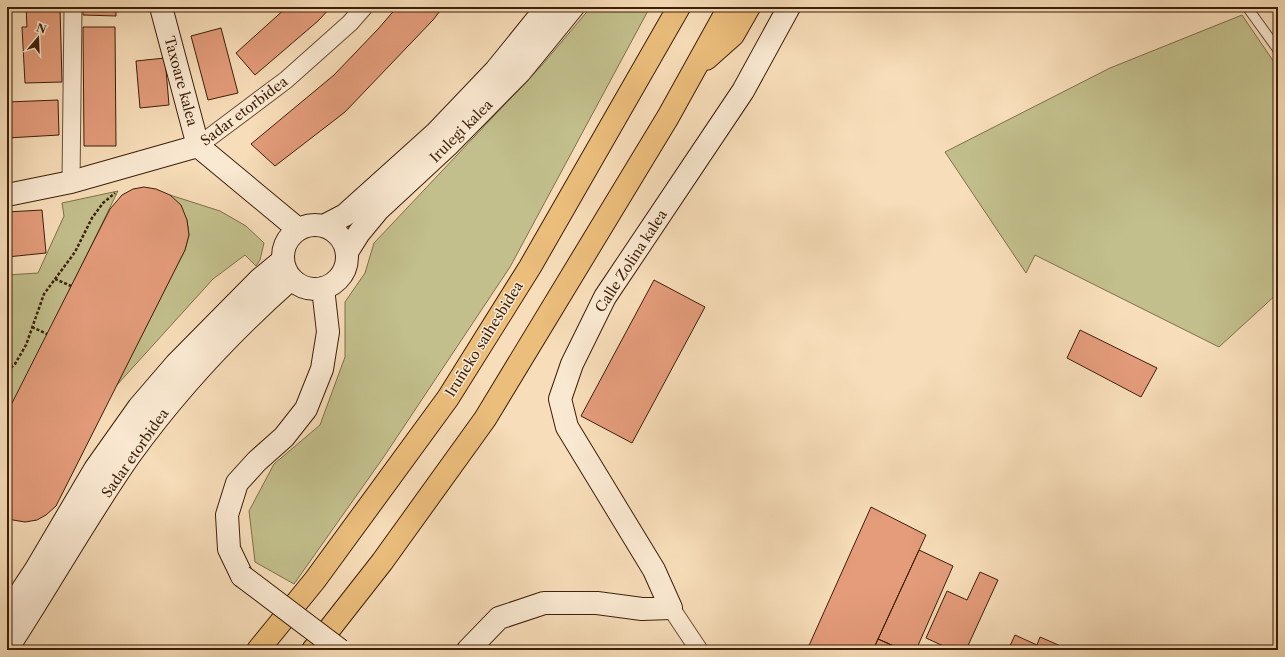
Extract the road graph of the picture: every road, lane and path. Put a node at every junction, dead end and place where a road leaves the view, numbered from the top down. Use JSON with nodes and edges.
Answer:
{"nodes":[{"id":1,"x":73,"y":7,"type":"edge"},
{"id":2,"x":161,"y":7,"type":"edge"},
{"id":3,"x":364,"y":7,"type":"edge"},
{"id":4,"x":547,"y":7,"type":"edge"},
{"id":5,"x":573,"y":7,"type":"edge"},
{"id":6,"x":729,"y":7,"type":"edge"},
{"id":7,"x":749,"y":7,"type":"edge"},
{"id":8,"x":789,"y":7,"type":"edge"},
{"id":9,"x":1247,"y":7,"type":"edge"},
{"id":10,"x":678,"y":10,"type":"edge"},
{"id":11,"x":1278,"y":50,"type":"edge"},
{"id":12,"x":695,"y":69,"type":"junction"},
{"id":13,"x":198,"y":146,"type":"junction"},
{"id":14,"x":71,"y":182,"type":"junction"},
{"id":15,"x":118,"y":191,"type":"dead end"},
{"id":16,"x":7,"y":195,"type":"edge"},
{"id":17,"x":324,"y":226,"type":"junction"},
{"id":18,"x":298,"y":229,"type":"junction"},
{"id":19,"x":347,"y":252,"type":"junction"},
{"id":20,"x":287,"y":270,"type":"junction"},
{"id":21,"x":55,"y":279,"type":"junction"},
{"id":22,"x":71,"y":286,"type":"dead end"},
{"id":23,"x":324,"y":288,"type":"junction"},
{"id":24,"x":32,"y":327,"type":"junction"},
{"id":25,"x":47,"y":334,"type":"dead end"},
{"id":26,"x":7,"y":371,"type":"edge"},
{"id":27,"x":671,"y":608,"type":"junction"},
{"id":28,"x":7,"y":613,"type":"edge"},
{"id":29,"x":7,"y":649,"type":"edge"},
{"id":30,"x":258,"y":650,"type":"edge"},
{"id":31,"x":313,"y":650,"type":"edge"},
{"id":32,"x":340,"y":650,"type":"edge"},
{"id":33,"x":468,"y":650,"type":"edge"},
{"id":34,"x":699,"y":650,"type":"edge"}],
"edges":[{"from":1,"to":14,"type":"street"},
{"from":2,"to":13,"type":"street","name":"Taxoare kalea"},
{"from":3,"to":13,"type":"street","name":"Sadar etorbidea"},
{"from":4,"to":17,"type":"street","name":"Irulegi kalea"},
{"from":5,"to":19,"type":"street","name":"Irulegi kalea"},
{"from":6,"to":12,"type":"highway"},
{"from":7,"to":12,"type":"highway"},
{"from":8,"to":27,"type":"street","name":"Calle Zolina kalea"},
{"from":9,"to":11,"type":"lane"},
{"from":10,"to":30,"type":"highway","name":"Iruñeko saihesbidea"},
{"from":12,"to":31,"type":"highway"},
{"from":13,"to":14,"type":"street","name":"Sadar etorbidea"},
{"from":13,"to":18,"type":"street"},
{"from":14,"to":16,"type":"street","name":"Sadar etorbidea"},
{"from":15,"to":21,"type":"path"},
{"from":17,"to":18,"type":"street"},
{"from":17,"to":19,"type":"street"},
{"from":18,"to":20,"type":"street"},
{"from":19,"to":23,"type":"street"},
{"from":20,"to":23,"type":"street"},
{"from":20,"to":28,"type":"street","name":"Sadar etorbidea"},
{"from":20,"to":29,"type":"street","name":"Sadar etorbidea"},
{"from":21,"to":22,"type":"path"},
{"from":21,"to":24,"type":"path"},
{"from":23,"to":32,"type":"street","bridge":true},
{"from":24,"to":25,"type":"path"},
{"from":24,"to":26,"type":"path"},
{"from":27,"to":33,"type":"street"},
{"from":27,"to":34,"type":"street","name":"Calle Zolina kalea"}]}
